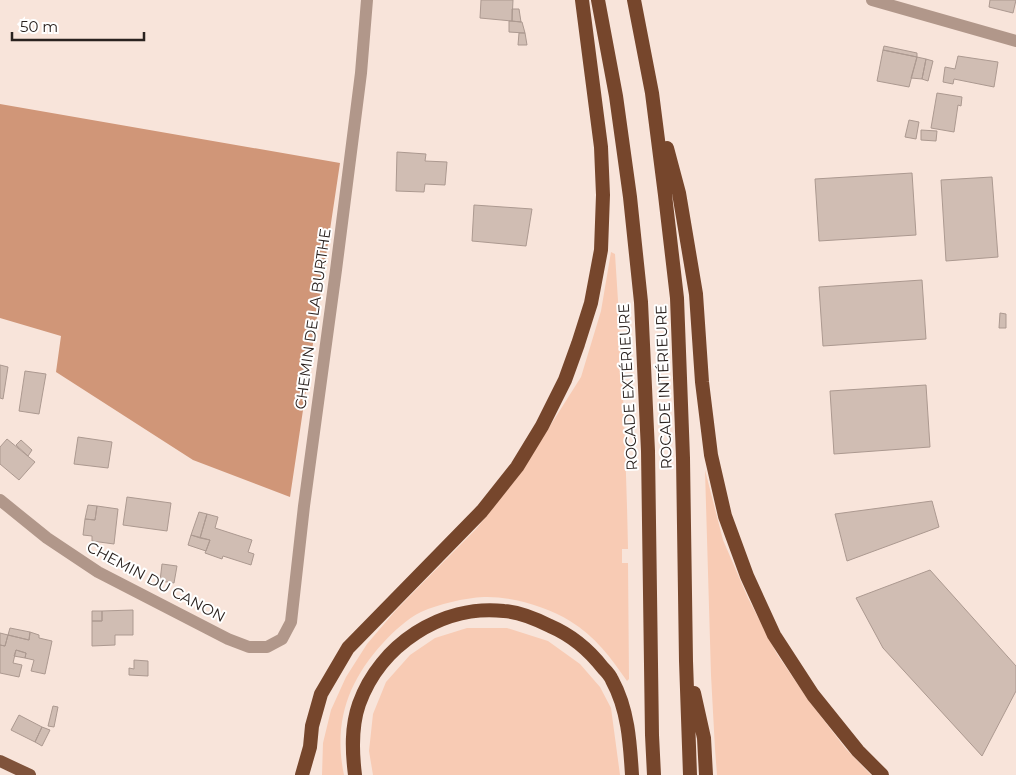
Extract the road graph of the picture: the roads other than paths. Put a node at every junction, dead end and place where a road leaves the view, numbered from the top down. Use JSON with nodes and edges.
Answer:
{"nodes":[{"id":1,"x":367,"y":0,"type":"edge"},
{"id":2,"x":582,"y":0,"type":"edge"},
{"id":3,"x":598,"y":0,"type":"edge"},
{"id":4,"x":634,"y":0,"type":"edge"},
{"id":5,"x":872,"y":0,"type":"edge"},
{"id":6,"x":1016,"y":41,"type":"edge"},
{"id":7,"x":652,"y":93,"type":"junction"},
{"id":8,"x":0,"y":500,"type":"edge"},
{"id":9,"x":282,"y":639,"type":"joint"},
{"id":10,"x":686,"y":661,"type":"junction"},
{"id":11,"x":310,"y":747,"type":"junction"},
{"id":12,"x":0,"y":761,"type":"edge"},
{"id":13,"x":30,"y":775,"type":"edge"},
{"id":14,"x":302,"y":775,"type":"edge"},
{"id":15,"x":312,"y":775,"type":"edge"},
{"id":16,"x":355,"y":775,"type":"edge"},
{"id":17,"x":632,"y":775,"type":"edge"},
{"id":18,"x":654,"y":775,"type":"edge"},
{"id":19,"x":690,"y":775,"type":"edge"},
{"id":20,"x":706,"y":775,"type":"edge"},
{"id":21,"x":882,"y":775,"type":"edge"}],
"edges":[{"from":1,"to":9,"type":"street","name":"CHEMIN DE LA BURTHE"},
{"from":2,"to":11,"type":"highway"},
{"from":3,"to":18,"type":"highway","name":"ROCADE EXTÉRIEURE"},
{"from":4,"to":7,"type":"highway","name":"ROCADE INTÉRIEURE"},
{"from":5,"to":6,"type":"street"},
{"from":7,"to":10,"type":"highway","name":"ROCADE INTÉRIEURE"},
{"from":7,"to":21,"type":"highway"},
{"from":8,"to":9,"type":"street","name":"CHEMIN DU CANON"},
{"from":10,"to":19,"type":"highway","name":"ROCADE INTÉRIEURE"},
{"from":10,"to":20,"type":"highway"},
{"from":11,"to":14,"type":"highway"},
{"from":11,"to":15,"type":"highway"},
{"from":12,"to":13,"type":"main road"},
{"from":16,"to":17,"type":"highway"}]}
